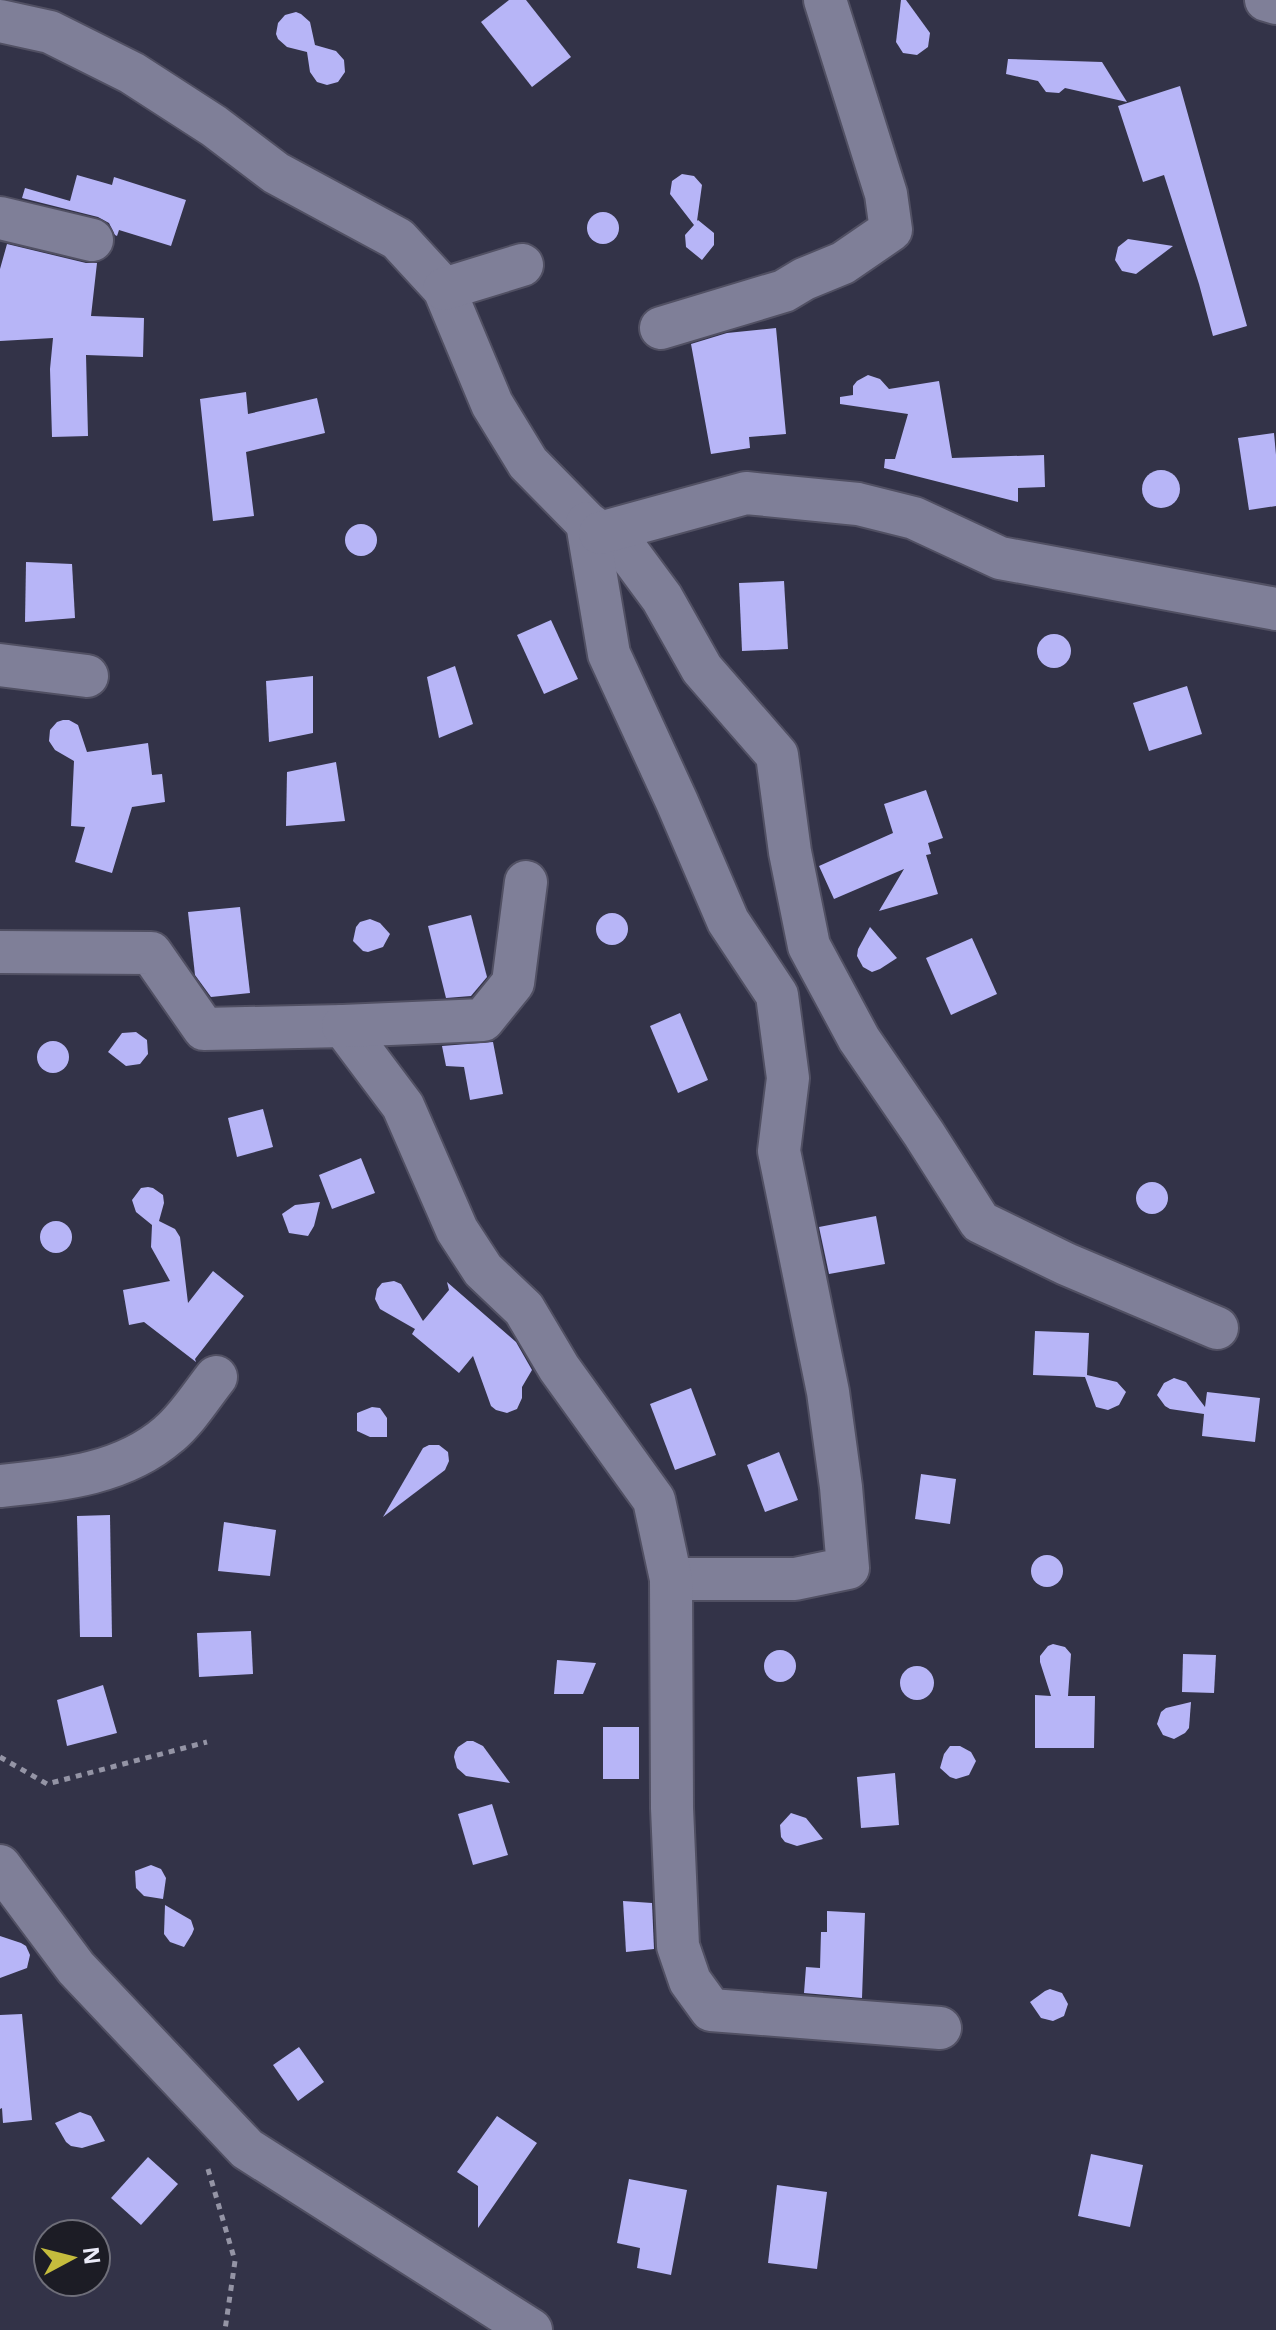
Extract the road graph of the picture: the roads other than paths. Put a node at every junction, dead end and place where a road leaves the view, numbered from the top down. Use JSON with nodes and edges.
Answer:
{"nodes":[{"id":1,"x":825,"y":0,"type":"edge"},
{"id":2,"x":1266,"y":0,"type":"edge"},
{"id":3,"x":1276,"y":3,"type":"edge"},
{"id":4,"x":0,"y":21,"type":"edge"},
{"id":5,"x":0,"y":218,"type":"edge"},
{"id":6,"x":92,"y":240,"type":"dead end"},
{"id":7,"x":522,"y":265,"type":"dead end"},
{"id":8,"x":444,"y":289,"type":"junction"},
{"id":9,"x":661,"y":328,"type":"dead end"},
{"id":10,"x":594,"y":528,"type":"junction"},
{"id":11,"x":1276,"y":609,"type":"edge"},
{"id":12,"x":0,"y":665,"type":"edge"},
{"id":13,"x":87,"y":676,"type":"dead end"},
{"id":14,"x":526,"y":882,"type":"dead end"},
{"id":15,"x":0,"y":952,"type":"edge"},
{"id":16,"x":343,"y":1026,"type":"junction"},
{"id":17,"x":1217,"y":1328,"type":"dead end"},
{"id":18,"x":216,"y":1377,"type":"dead end"},
{"id":19,"x":0,"y":1486,"type":"edge"},
{"id":20,"x":671,"y":1579,"type":"junction"},
{"id":21,"x":0,"y":1866,"type":"edge"},
{"id":22,"x":940,"y":2028,"type":"dead end"},
{"id":23,"x":531,"y":2330,"type":"edge"}],
"edges":[{"from":1,"to":9,"type":"street"},
{"from":2,"to":3,"type":"street"},
{"from":4,"to":8,"type":"street"},
{"from":5,"to":6,"type":"street"},
{"from":7,"to":8,"type":"street"},
{"from":8,"to":10,"type":"street"},
{"from":10,"to":11,"type":"street"},
{"from":10,"to":17,"type":"street"},
{"from":10,"to":20,"type":"street"},
{"from":12,"to":13,"type":"street"},
{"from":14,"to":16,"type":"street"},
{"from":15,"to":16,"type":"street"},
{"from":16,"to":20,"type":"street"},
{"from":18,"to":19,"type":"street"},
{"from":20,"to":22,"type":"street"},
{"from":21,"to":23,"type":"street"}]}
